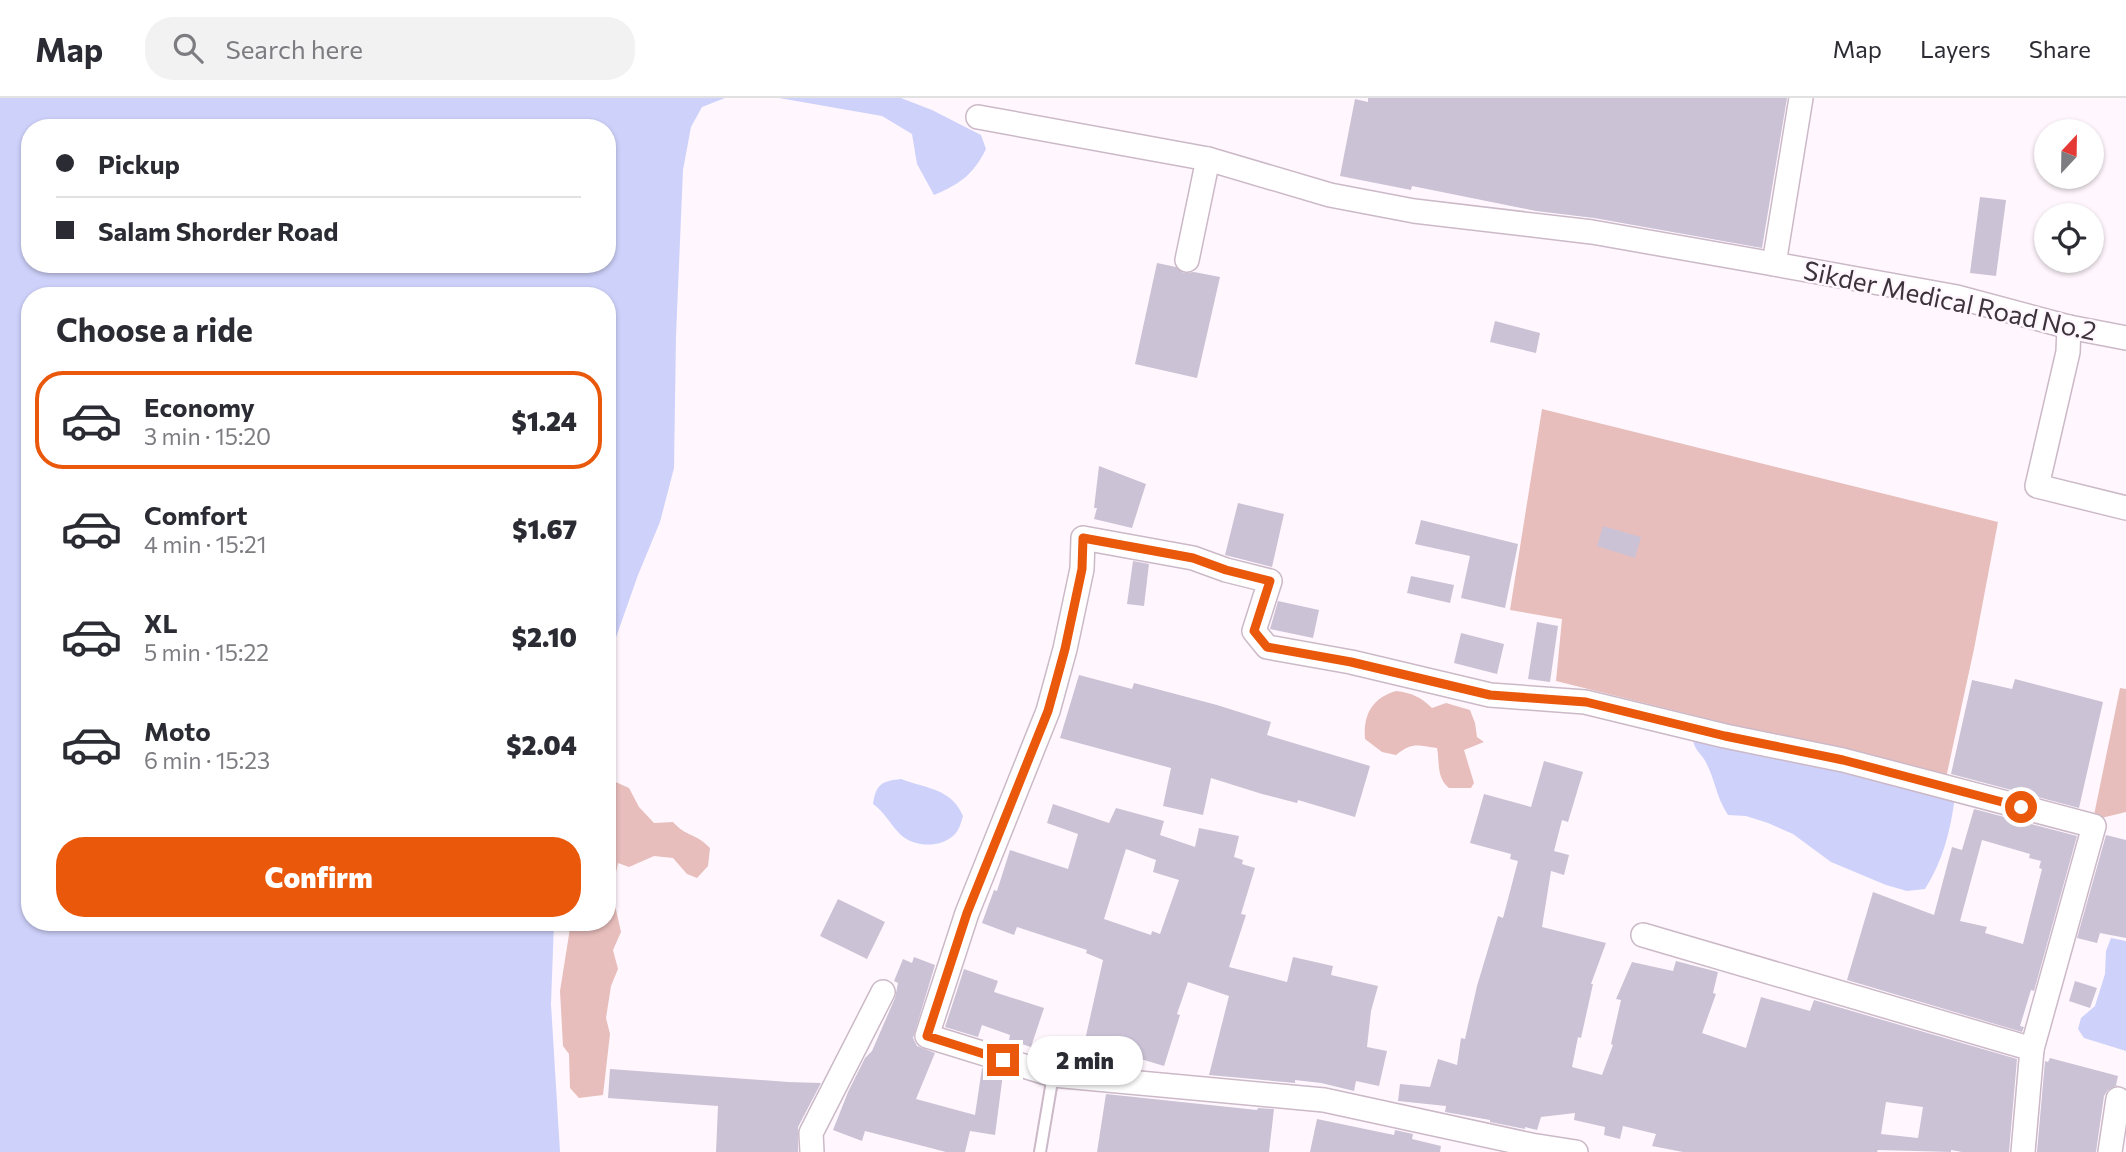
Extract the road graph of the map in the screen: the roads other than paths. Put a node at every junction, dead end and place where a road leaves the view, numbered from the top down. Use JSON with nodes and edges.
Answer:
{"nodes":[{"id":1,"x":1801,"y":98,"type":"edge"},
{"id":2,"x":978,"y":117,"type":"dead end"},
{"id":3,"x":1208,"y":159,"type":"junction"},
{"id":4,"x":1187,"y":260,"type":"dead end"},
{"id":5,"x":1774,"y":264,"type":"junction"},
{"id":6,"x":2069,"y":327,"type":"junction"},
{"id":7,"x":2126,"y":338,"type":"edge"},
{"id":8,"x":2126,"y":508,"type":"edge"},
{"id":9,"x":1643,"y":935,"type":"dead end"},
{"id":10,"x":883,"y":992,"type":"dead end"},
{"id":11,"x":2032,"y":1049,"type":"junction"},
{"id":12,"x":1053,"y":1075,"type":"junction"},
{"id":13,"x":2118,"y":1099,"type":"dead end"},
{"id":14,"x":1530,"y":1149,"type":"edge"},
{"id":15,"x":812,"y":1152,"type":"edge"},
{"id":16,"x":1040,"y":1152,"type":"edge"},
{"id":17,"x":1576,"y":1152,"type":"edge"},
{"id":18,"x":2023,"y":1152,"type":"edge"},
{"id":19,"x":2110,"y":1152,"type":"edge"}],
"edges":[{"from":1,"to":5,"type":"street"},
{"from":2,"to":3,"type":"street","name":"Sikder Medical Road No.2"},
{"from":3,"to":4,"type":"street"},
{"from":3,"to":5,"type":"street","name":"Sikder Medical Road No.2"},
{"from":5,"to":6,"type":"street","name":"Sikder Medical Road No.2"},
{"from":6,"to":7,"type":"street","name":"Sikder Medical Road No.2"},
{"from":6,"to":8,"type":"street"},
{"from":9,"to":11,"type":"street"},
{"from":10,"to":15,"type":"street"},
{"from":11,"to":12,"type":"street"},
{"from":11,"to":18,"type":"street"},
{"from":12,"to":14,"type":"street"},
{"from":12,"to":16,"type":"lane"},
{"from":13,"to":19,"type":"street"},
{"from":14,"to":17,"type":"street"}]}
